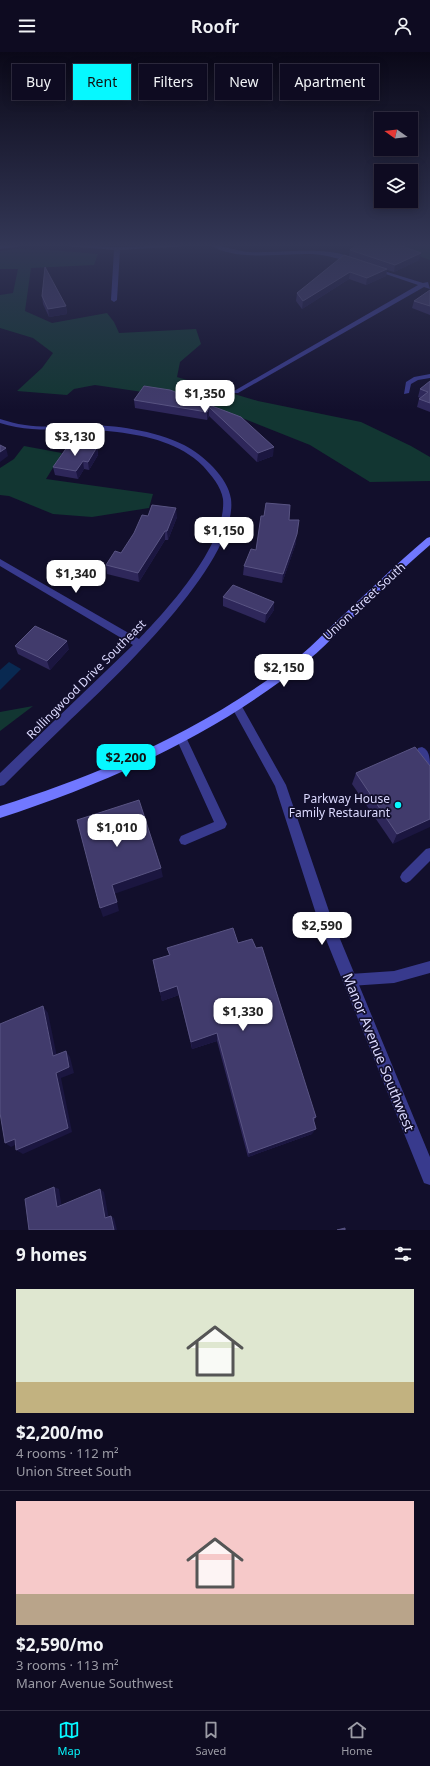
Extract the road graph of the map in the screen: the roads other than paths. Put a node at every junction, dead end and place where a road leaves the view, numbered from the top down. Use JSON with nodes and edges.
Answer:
{"nodes":[{"id":1,"x":400,"y":300,"type":"edge"},
{"id":2,"x":430,"y":376,"type":"edge"},
{"id":3,"x":236,"y":392,"type":"dead end"},
{"id":4,"x":406,"y":393,"type":"dead end"},
{"id":5,"x":0,"y":421,"type":"edge"},
{"id":6,"x":430,"y":540,"type":"edge"},
{"id":7,"x":0,"y":562,"type":"edge"},
{"id":8,"x":141,"y":645,"type":"junction"},
{"id":9,"x":236,"y":706,"type":"junction"},
{"id":10,"x":181,"y":738,"type":"junction"},
{"id":11,"x":422,"y":751,"type":"dead end"},
{"id":12,"x":430,"y":764,"type":"edge"},
{"id":13,"x":0,"y":781,"type":"edge"},
{"id":14,"x":0,"y":812,"type":"edge"},
{"id":15,"x":185,"y":840,"type":"dead end"},
{"id":16,"x":430,"y":853,"type":"edge"},
{"id":17,"x":406,"y":876,"type":"dead end"},
{"id":18,"x":430,"y":967,"type":"edge"},
{"id":19,"x":350,"y":980,"type":"junction"},
{"id":20,"x":430,"y":1177,"type":"edge"}],
"edges":[{"from":1,"to":3,"type":"street"},
{"from":2,"to":4,"type":"lane"},
{"from":5,"to":8,"type":"street","name":"Rollingwood Drive Southeast"},
{"from":6,"to":9,"type":"main road","name":"Union Street South"},
{"from":7,"to":8,"type":"street"},
{"from":8,"to":13,"type":"street","name":"Rollingwood Drive Southeast"},
{"from":9,"to":10,"type":"main road","name":"Union Street South"},
{"from":9,"to":19,"type":"street","name":"Manor Avenue Southwest"},
{"from":10,"to":14,"type":"main road","name":"Union Street South"},
{"from":10,"to":15,"type":"lane"},
{"from":11,"to":12,"type":"lane"},
{"from":16,"to":17,"type":"lane"},
{"from":18,"to":19,"type":"lane"},
{"from":19,"to":20,"type":"street","name":"Manor Avenue Southwest"}]}
